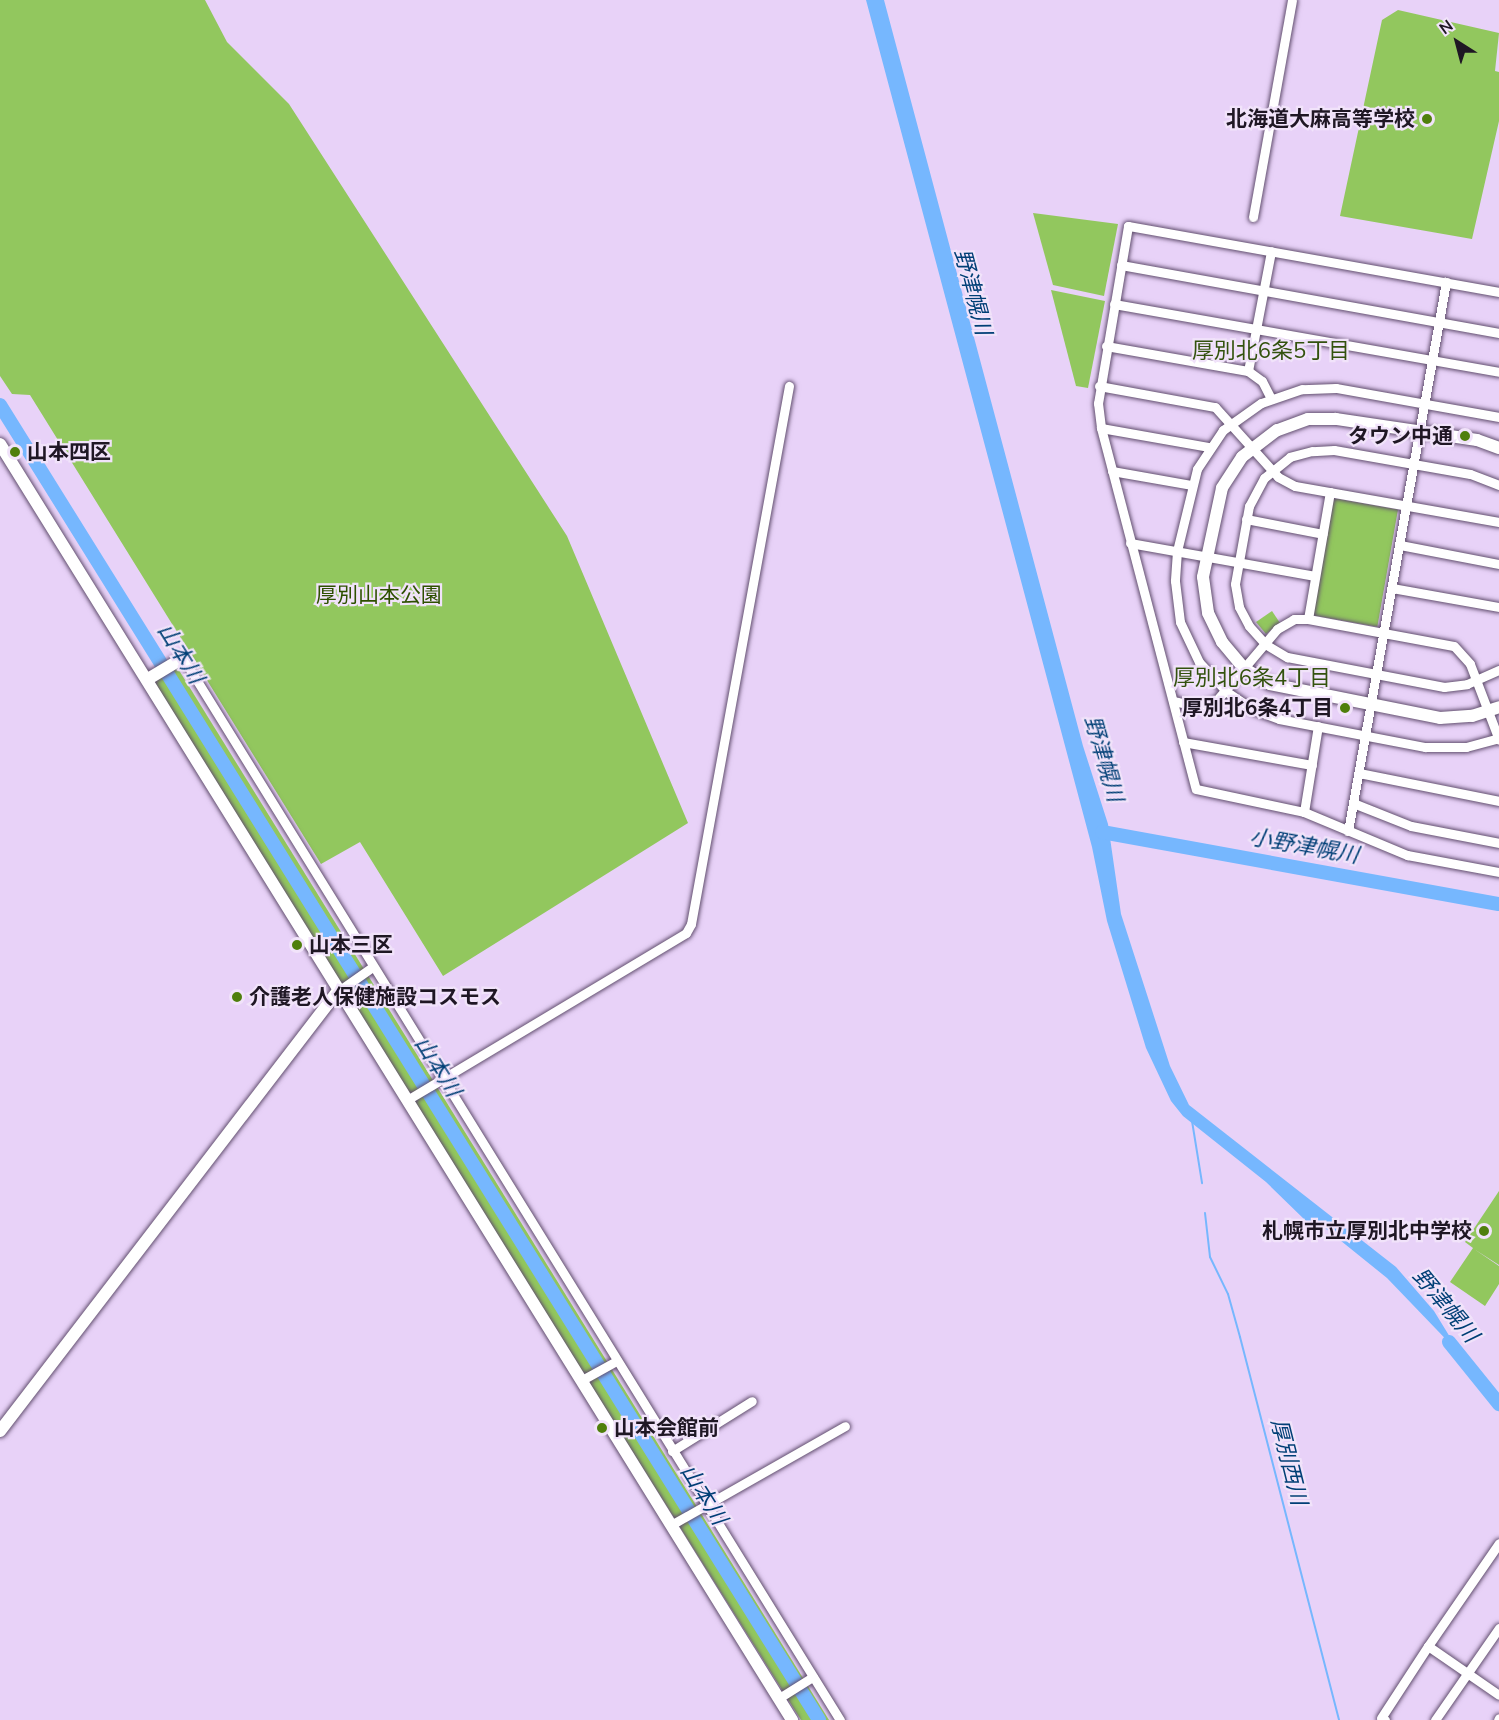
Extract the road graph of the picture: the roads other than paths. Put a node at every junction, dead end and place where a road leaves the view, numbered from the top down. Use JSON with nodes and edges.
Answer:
{"nodes":[{"id":1,"x":1292,"y":0,"type":"edge"},
{"id":2,"x":1253,"y":217,"type":"dead end"},
{"id":3,"x":1271,"y":251,"type":"junction"},
{"id":4,"x":1121,"y":265,"type":"junction"},
{"id":5,"x":1446,"y":282,"type":"junction"},
{"id":6,"x":1264,"y":291,"type":"junction"},
{"id":7,"x":1499,"y":292,"type":"edge"},
{"id":8,"x":1114,"y":304,"type":"junction"},
{"id":9,"x":1438,"y":322,"type":"junction"},
{"id":10,"x":1257,"y":329,"type":"junction"},
{"id":11,"x":1499,"y":333,"type":"edge"},
{"id":12,"x":1106,"y":346,"type":"junction"},
{"id":13,"x":1432,"y":360,"type":"junction"},
{"id":14,"x":1248,"y":371,"type":"junction"},
{"id":15,"x":1499,"y":372,"type":"edge"},
{"id":16,"x":789,"y":386,"type":"dead end"},
{"id":17,"x":1099,"y":386,"type":"junction"},
{"id":18,"x":1271,"y":399,"type":"junction"},
{"id":19,"x":1426,"y":402,"type":"junction"},
{"id":20,"x":1499,"y":417,"type":"edge"},
{"id":21,"x":1231,"y":423,"type":"junction"},
{"id":22,"x":1101,"y":428,"type":"junction"},
{"id":23,"x":1420,"y":432,"type":"junction"},
{"id":24,"x":0,"y":444,"type":"edge"},
{"id":25,"x":1209,"y":447,"type":"junction"},
{"id":26,"x":1252,"y":447,"type":"junction"},
{"id":27,"x":1499,"y":448,"type":"edge"},
{"id":28,"x":1414,"y":464,"type":"junction"},
{"id":29,"x":1272,"y":470,"type":"junction"},
{"id":30,"x":1112,"y":471,"type":"junction"},
{"id":31,"x":1191,"y":485,"type":"junction"},
{"id":32,"x":1499,"y":485,"type":"edge"},
{"id":33,"x":1330,"y":492,"type":"junction"},
{"id":34,"x":1407,"y":505,"type":"junction"},
{"id":35,"x":1246,"y":519,"type":"junction"},
{"id":36,"x":1499,"y":522,"type":"edge"},
{"id":37,"x":1323,"y":534,"type":"junction"},
{"id":38,"x":1130,"y":543,"type":"junction"},
{"id":39,"x":1400,"y":545,"type":"junction"},
{"id":40,"x":1177,"y":551,"type":"junction"},
{"id":41,"x":1207,"y":556,"type":"junction"},
{"id":42,"x":1238,"y":562,"type":"junction"},
{"id":43,"x":1499,"y":564,"type":"edge"},
{"id":44,"x":1315,"y":576,"type":"junction"},
{"id":45,"x":1392,"y":588,"type":"junction"},
{"id":46,"x":1499,"y":607,"type":"edge"},
{"id":47,"x":1308,"y":619,"type":"junction"},
{"id":48,"x":1384,"y":632,"type":"junction"},
{"id":49,"x":1265,"y":644,"type":"junction"},
{"id":50,"x":180,"y":660,"type":"joint"},
{"id":51,"x":1245,"y":669,"type":"junction"},
{"id":52,"x":1499,"y":670,"type":"edge"},
{"id":53,"x":1377,"y":674,"type":"junction"},
{"id":54,"x":148,"y":679,"type":"junction"},
{"id":55,"x":1477,"y":681,"type":"junction"},
{"id":56,"x":1227,"y":692,"type":"junction"},
{"id":57,"x":1173,"y":701,"type":"junction"},
{"id":58,"x":1371,"y":705,"type":"junction"},
{"id":59,"x":1493,"y":709,"type":"edge"},
{"id":60,"x":1318,"y":726,"type":"junction"},
{"id":61,"x":1365,"y":735,"type":"junction"},
{"id":62,"x":1499,"y":739,"type":"edge"},
{"id":63,"x":1183,"y":742,"type":"junction"},
{"id":64,"x":1312,"y":765,"type":"junction"},
{"id":65,"x":1359,"y":773,"type":"junction"},
{"id":66,"x":1499,"y":801,"type":"edge"},
{"id":67,"x":1353,"y":803,"type":"junction"},
{"id":68,"x":1304,"y":812,"type":"junction"},
{"id":69,"x":1348,"y":831,"type":"junction"},
{"id":70,"x":1499,"y":843,"type":"edge"},
{"id":71,"x":1499,"y":872,"type":"edge"},
{"id":72,"x":369,"y":969,"type":"junction"},
{"id":73,"x":338,"y":992,"type":"junction"},
{"id":74,"x":438,"y":1079,"type":"junction"},
{"id":75,"x":407,"y":1100,"type":"junction"},
{"id":76,"x":614,"y":1362,"type":"junction"},
{"id":77,"x":582,"y":1380,"type":"junction"},
{"id":78,"x":752,"y":1401,"type":"dead end"},
{"id":79,"x":845,"y":1426,"type":"dead end"},
{"id":80,"x":0,"y":1431,"type":"edge"},
{"id":81,"x":672,"y":1450,"type":"junction"},
{"id":82,"x":704,"y":1506,"type":"junction"},
{"id":83,"x":671,"y":1525,"type":"junction"},
{"id":84,"x":1499,"y":1543,"type":"edge"},
{"id":85,"x":1499,"y":1628,"type":"edge"},
{"id":86,"x":1428,"y":1646,"type":"junction"},
{"id":87,"x":1468,"y":1673,"type":"junction"},
{"id":88,"x":810,"y":1678,"type":"junction"},
{"id":89,"x":1499,"y":1695,"type":"edge"},
{"id":90,"x":779,"y":1698,"type":"junction"},
{"id":91,"x":792,"y":1720,"type":"edge"},
{"id":92,"x":840,"y":1720,"type":"edge"},
{"id":93,"x":1385,"y":1720,"type":"edge"},
{"id":94,"x":1435,"y":1720,"type":"edge"}],
"edges":[{"from":1,"to":2,"type":"street"},
{"from":3,"to":4,"type":"street"},
{"from":3,"to":5,"type":"street"},
{"from":3,"to":6,"type":"street"},
{"from":4,"to":6,"type":"street"},
{"from":4,"to":8,"type":"street"},
{"from":5,"to":7,"type":"street"},
{"from":5,"to":9,"type":"street"},
{"from":6,"to":9,"type":"street"},
{"from":6,"to":10,"type":"street"},
{"from":8,"to":10,"type":"street"},
{"from":8,"to":12,"type":"street"},
{"from":9,"to":11,"type":"street"},
{"from":9,"to":13,"type":"street"},
{"from":10,"to":13,"type":"street"},
{"from":10,"to":14,"type":"street"},
{"from":12,"to":14,"type":"street"},
{"from":12,"to":17,"type":"street"},
{"from":13,"to":15,"type":"street"},
{"from":13,"to":19,"type":"street"},
{"from":14,"to":18,"type":"street"},
{"from":16,"to":74,"type":"street"},
{"from":17,"to":21,"type":"street"},
{"from":17,"to":22,"type":"street"},
{"from":18,"to":19,"type":"street"},
{"from":18,"to":21,"type":"street"},
{"from":19,"to":20,"type":"street"},
{"from":19,"to":23,"type":"street"},
{"from":21,"to":25,"type":"street"},
{"from":21,"to":26,"type":"street"},
{"from":22,"to":25,"type":"street"},
{"from":22,"to":30,"type":"street"},
{"from":23,"to":26,"type":"street"},
{"from":23,"to":27,"type":"street"},
{"from":23,"to":28,"type":"street"},
{"from":24,"to":54,"type":"street"},
{"from":25,"to":31,"type":"street"},
{"from":26,"to":29,"type":"street"},
{"from":26,"to":41,"type":"street"},
{"from":28,"to":29,"type":"street"},
{"from":28,"to":32,"type":"street"},
{"from":28,"to":34,"type":"street"},
{"from":29,"to":33,"type":"street"},
{"from":29,"to":35,"type":"street"},
{"from":30,"to":31,"type":"street"},
{"from":30,"to":38,"type":"street"},
{"from":31,"to":40,"type":"street"},
{"from":33,"to":34,"type":"street"},
{"from":33,"to":37,"type":"street"},
{"from":34,"to":36,"type":"street"},
{"from":34,"to":39,"type":"street"},
{"from":35,"to":37,"type":"street"},
{"from":35,"to":42,"type":"street"},
{"from":37,"to":44,"type":"street"},
{"from":38,"to":40,"type":"street"},
{"from":38,"to":57,"type":"street"},
{"from":39,"to":43,"type":"street"},
{"from":39,"to":45,"type":"street"},
{"from":40,"to":41,"type":"street"},
{"from":40,"to":56,"type":"street"},
{"from":41,"to":42,"type":"street"},
{"from":41,"to":51,"type":"street"},
{"from":42,"to":44,"type":"street"},
{"from":42,"to":49,"type":"street"},
{"from":44,"to":47,"type":"street"},
{"from":45,"to":46,"type":"street"},
{"from":45,"to":48,"type":"street"},
{"from":47,"to":48,"type":"street"},
{"from":47,"to":49,"type":"street"},
{"from":48,"to":53,"type":"street"},
{"from":48,"to":55,"type":"street"},
{"from":49,"to":51,"type":"street"},
{"from":49,"to":53,"type":"street"},
{"from":50,"to":54,"type":"street"},
{"from":50,"to":72,"type":"street"},
{"from":51,"to":56,"type":"street"},
{"from":51,"to":58,"type":"street"},
{"from":52,"to":55,"type":"street"},
{"from":53,"to":55,"type":"street"},
{"from":53,"to":58,"type":"street"},
{"from":54,"to":73,"type":"street"},
{"from":55,"to":59,"type":"street"},
{"from":56,"to":57,"type":"street"},
{"from":56,"to":60,"type":"street"},
{"from":57,"to":63,"type":"street"},
{"from":58,"to":59,"type":"street"},
{"from":58,"to":61,"type":"street"},
{"from":59,"to":62,"type":"street"},
{"from":60,"to":61,"type":"street"},
{"from":60,"to":64,"type":"street"},
{"from":61,"to":62,"type":"street"},
{"from":61,"to":65,"type":"street"},
{"from":63,"to":64,"type":"street"},
{"from":63,"to":68,"type":"street"},
{"from":64,"to":68,"type":"street"},
{"from":65,"to":66,"type":"street"},
{"from":65,"to":67,"type":"street"},
{"from":67,"to":69,"type":"street"},
{"from":67,"to":70,"type":"street"},
{"from":68,"to":69,"type":"street"},
{"from":69,"to":71,"type":"street"},
{"from":72,"to":73,"type":"street"},
{"from":72,"to":74,"type":"street"},
{"from":73,"to":75,"type":"street"},
{"from":73,"to":80,"type":"street"},
{"from":74,"to":75,"type":"street"},
{"from":74,"to":76,"type":"street"},
{"from":75,"to":77,"type":"street"},
{"from":76,"to":77,"type":"street"},
{"from":76,"to":81,"type":"street"},
{"from":77,"to":83,"type":"street"},
{"from":78,"to":81,"type":"street"},
{"from":79,"to":82,"type":"street"},
{"from":81,"to":82,"type":"street"},
{"from":82,"to":83,"type":"street"},
{"from":82,"to":88,"type":"street"},
{"from":83,"to":90,"type":"street"},
{"from":84,"to":86,"type":"street"},
{"from":85,"to":87,"type":"street"},
{"from":86,"to":87,"type":"street"},
{"from":86,"to":93,"type":"street"},
{"from":87,"to":89,"type":"street"},
{"from":87,"to":94,"type":"street"},
{"from":88,"to":90,"type":"street"},
{"from":88,"to":92,"type":"street"},
{"from":90,"to":91,"type":"street"}]}
